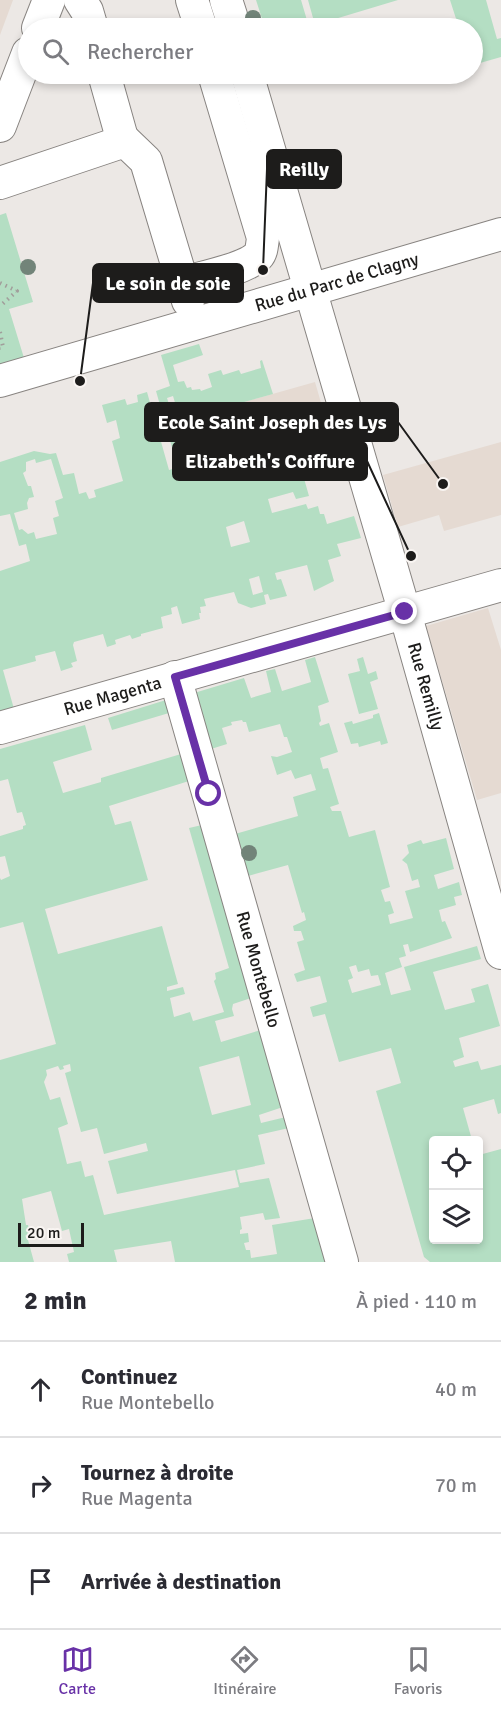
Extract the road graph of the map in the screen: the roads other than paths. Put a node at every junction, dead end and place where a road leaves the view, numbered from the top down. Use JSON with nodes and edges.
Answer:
{"nodes":[{"id":1,"x":49,"y":0,"type":"edge"},
{"id":2,"x":80,"y":0,"type":"edge"},
{"id":3,"x":192,"y":0,"type":"edge"},
{"id":4,"x":226,"y":0,"type":"edge"},
{"id":5,"x":42,"y":18,"type":"edge"},
{"id":6,"x":89,"y":18,"type":"edge"},
{"id":7,"x":198,"y":18,"type":"edge"},
{"id":8,"x":232,"y":18,"type":"edge"},
{"id":9,"x":18,"y":79,"type":"edge"},
{"id":10,"x":107,"y":84,"type":"edge"},
{"id":11,"x":217,"y":84,"type":"edge"},
{"id":12,"x":250,"y":84,"type":"edge"},
{"id":13,"x":0,"y":126,"type":"edge"},
{"id":14,"x":122,"y":138,"type":"junction"},
{"id":15,"x":0,"y":183,"type":"edge"},
{"id":16,"x":501,"y":234,"type":"edge"},
{"id":17,"x":182,"y":283,"type":"junction"},
{"id":18,"x":310,"y":290,"type":"junction"},
{"id":19,"x":195,"y":322,"type":"junction"},
{"id":20,"x":0,"y":381,"type":"edge"},
{"id":21,"x":501,"y":585,"type":"edge"},
{"id":22,"x":405,"y":612,"type":"junction"},
{"id":23,"x":175,"y":677,"type":"junction"},
{"id":24,"x":0,"y":728,"type":"edge"},
{"id":25,"x":501,"y":953,"type":"edge"},
{"id":26,"x":342,"y":1262,"type":"edge"}],
"edges":[{"from":1,"to":5,"type":"street"},
{"from":2,"to":6,"type":"street"},
{"from":3,"to":7,"type":"street"},
{"from":4,"to":8,"type":"street"},
{"from":9,"to":13,"type":"street"},
{"from":10,"to":14,"type":"street"},
{"from":11,"to":17,"type":"street"},
{"from":12,"to":18,"type":"street","name":"Rue Remilly"},
{"from":14,"to":15,"type":"street"},
{"from":14,"to":17,"type":"street"},
{"from":16,"to":18,"type":"street","name":"Rue du Parc de Clagny"},
{"from":17,"to":19,"type":"street"},
{"from":18,"to":19,"type":"street","name":"Rue du Parc de Clagny"},
{"from":18,"to":22,"type":"street","name":"Rue Remilly"},
{"from":19,"to":20,"type":"street","name":"Rue du Parc de Clagny"},
{"from":21,"to":22,"type":"street","name":"Rue Magenta"},
{"from":22,"to":23,"type":"street","name":"Rue Magenta"},
{"from":22,"to":25,"type":"street","name":"Rue Remilly"},
{"from":23,"to":24,"type":"street","name":"Rue Magenta"},
{"from":23,"to":26,"type":"street","name":"Rue Montebello"}]}
